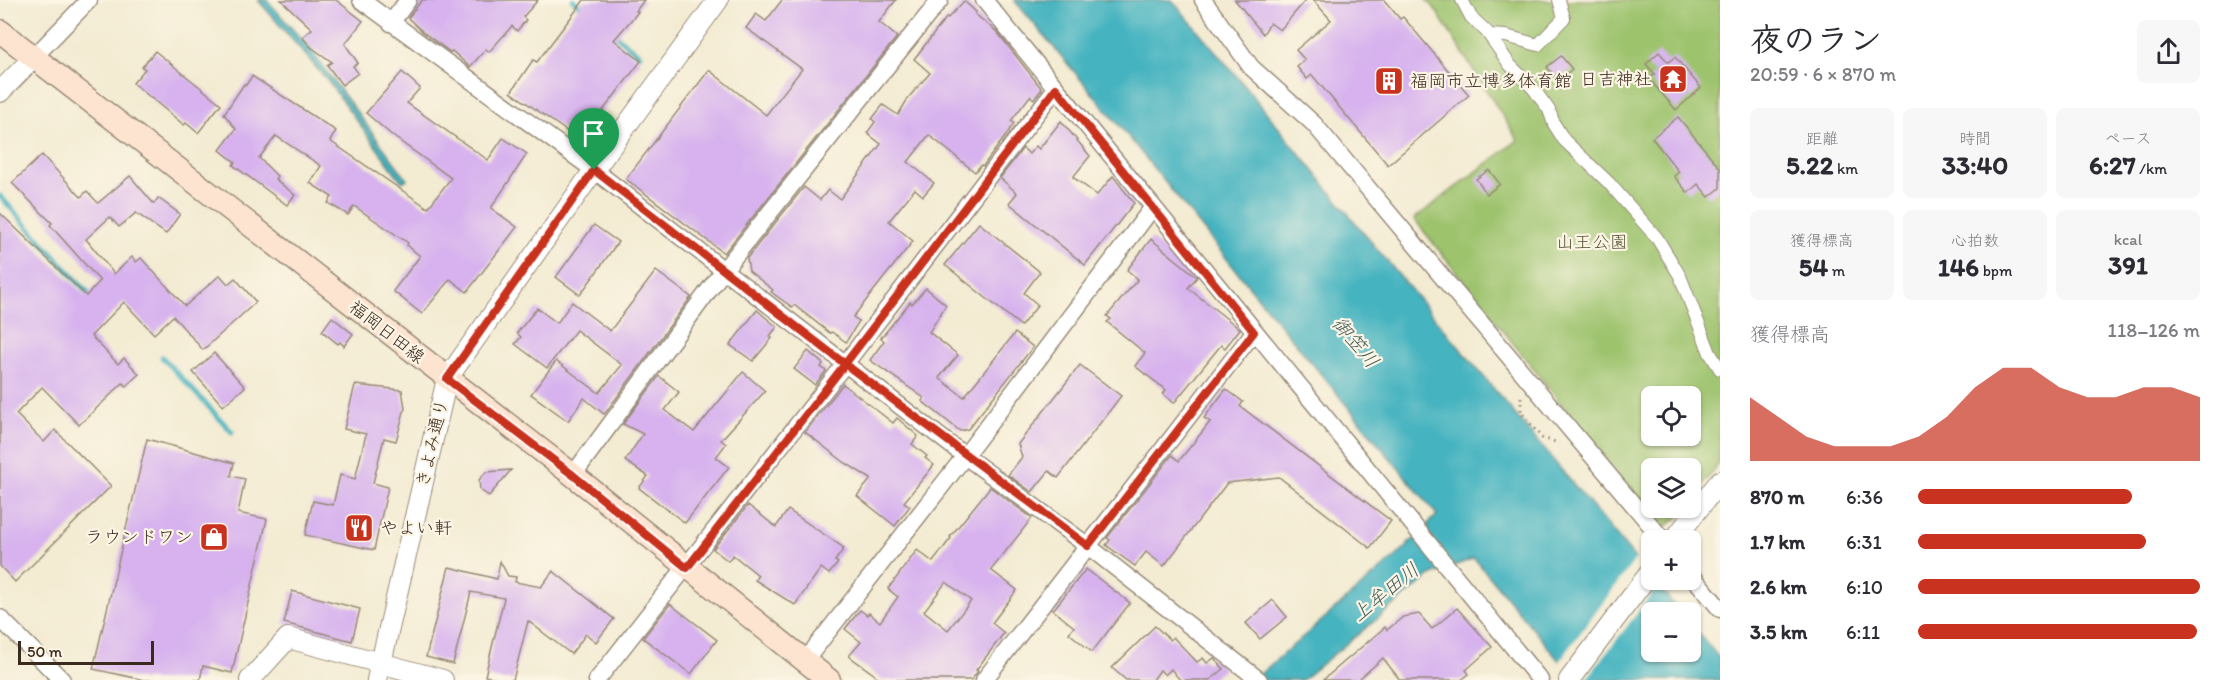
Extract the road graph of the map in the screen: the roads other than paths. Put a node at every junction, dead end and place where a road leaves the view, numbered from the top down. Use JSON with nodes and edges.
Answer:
{"nodes":[{"id":1,"x":89,"y":0,"type":"edge"},
{"id":2,"x":361,"y":0,"type":"edge"},
{"id":3,"x":408,"y":0,"type":"edge"},
{"id":4,"x":718,"y":0,"type":"edge"},
{"id":5,"x":940,"y":0,"type":"edge"},
{"id":6,"x":984,"y":0,"type":"edge"},
{"id":7,"x":1203,"y":0,"type":"edge"},
{"id":8,"x":1462,"y":0,"type":"edge"},
{"id":9,"x":1559,"y":0,"type":"edge"},
{"id":10,"x":391,"y":23,"type":"junction"},
{"id":11,"x":0,"y":32,"type":"edge"},
{"id":12,"x":1489,"y":35,"type":"junction"},
{"id":13,"x":33,"y":58,"type":"junction"},
{"id":14,"x":1056,"y":88,"type":"junction"},
{"id":15,"x":0,"y":92,"type":"edge"},
{"id":16,"x":594,"y":170,"type":"junction"},
{"id":17,"x":1153,"y":207,"type":"junction"},
{"id":18,"x":723,"y":271,"type":"junction"},
{"id":19,"x":1254,"y":332,"type":"junction"},
{"id":20,"x":845,"y":364,"type":"junction"},
{"id":21,"x":1720,"y":369,"type":"edge"},
{"id":22,"x":447,"y":379,"type":"junction"},
{"id":23,"x":965,"y":456,"type":"junction"},
{"id":24,"x":573,"y":475,"type":"junction"},
{"id":25,"x":1720,"y":481,"type":"edge"},
{"id":26,"x":1655,"y":530,"type":"edge"},
{"id":27,"x":1682,"y":530,"type":"edge"},
{"id":28,"x":1088,"y":546,"type":"junction"},
{"id":29,"x":687,"y":568,"type":"junction"},
{"id":30,"x":1641,"y":585,"type":"edge"},
{"id":31,"x":1701,"y":586,"type":"edge"},
{"id":32,"x":1720,"y":609,"type":"edge"},
{"id":33,"x":0,"y":618,"type":"edge"},
{"id":34,"x":804,"y":662,"type":"junction"},
{"id":35,"x":379,"y":672,"type":"edge"},
{"id":36,"x":1248,"y":676,"type":"edge"},
{"id":37,"x":62,"y":680,"type":"edge"},
{"id":38,"x":250,"y":680,"type":"edge"},
{"id":39,"x":443,"y":680,"type":"edge"},
{"id":40,"x":597,"y":680,"type":"edge"},
{"id":41,"x":829,"y":680,"type":"edge"},
{"id":42,"x":984,"y":680,"type":"edge"},
{"id":43,"x":1540,"y":680,"type":"edge"},
{"id":44,"x":1569,"y":680,"type":"edge"}],
"edges":[{"from":1,"to":13,"type":"street"},
{"from":2,"to":10,"type":"street"},
{"from":3,"to":10,"type":"street"},
{"from":4,"to":16,"type":"street","name":"きよみ通り"},
{"from":5,"to":18,"type":"street"},
{"from":6,"to":14,"type":"street"},
{"from":7,"to":26,"type":"street"},
{"from":8,"to":12,"type":"street"},
{"from":9,"to":12,"type":"street"},
{"from":10,"to":16,"type":"street"},
{"from":11,"to":13,"type":"main road","name":"福岡日田線"},
{"from":12,"to":21,"type":"street"},
{"from":13,"to":15,"type":"street"},
{"from":13,"to":22,"type":"main road","name":"福岡日田線"},
{"from":14,"to":17,"type":"street"},
{"from":14,"to":20,"type":"street"},
{"from":16,"to":18,"type":"street"},
{"from":16,"to":22,"type":"street","name":"きよみ通り"},
{"from":17,"to":19,"type":"street"},
{"from":17,"to":23,"type":"street"},
{"from":18,"to":20,"type":"street"},
{"from":18,"to":24,"type":"street"},
{"from":19,"to":28,"type":"street"},
{"from":19,"to":43,"type":"street"},
{"from":20,"to":23,"type":"street"},
{"from":20,"to":29,"type":"street"},
{"from":22,"to":24,"type":"main road","name":"福岡日田線"},
{"from":22,"to":35,"type":"street","name":"きよみ通り"},
{"from":23,"to":28,"type":"street"},
{"from":23,"to":34,"type":"street"},
{"from":24,"to":29,"type":"main road","name":"福岡日田線"},
{"from":25,"to":27,"type":"street"},
{"from":28,"to":36,"type":"street"},
{"from":28,"to":42,"type":"street"},
{"from":29,"to":34,"type":"main road","name":"福岡日田線"},
{"from":29,"to":40,"type":"street"},
{"from":30,"to":44,"type":"street"},
{"from":31,"to":32,"type":"street"},
{"from":33,"to":37,"type":"street"},
{"from":34,"to":41,"type":"main road","name":"福岡日田線"},
{"from":35,"to":38,"type":"street"},
{"from":35,"to":39,"type":"street"}]}
